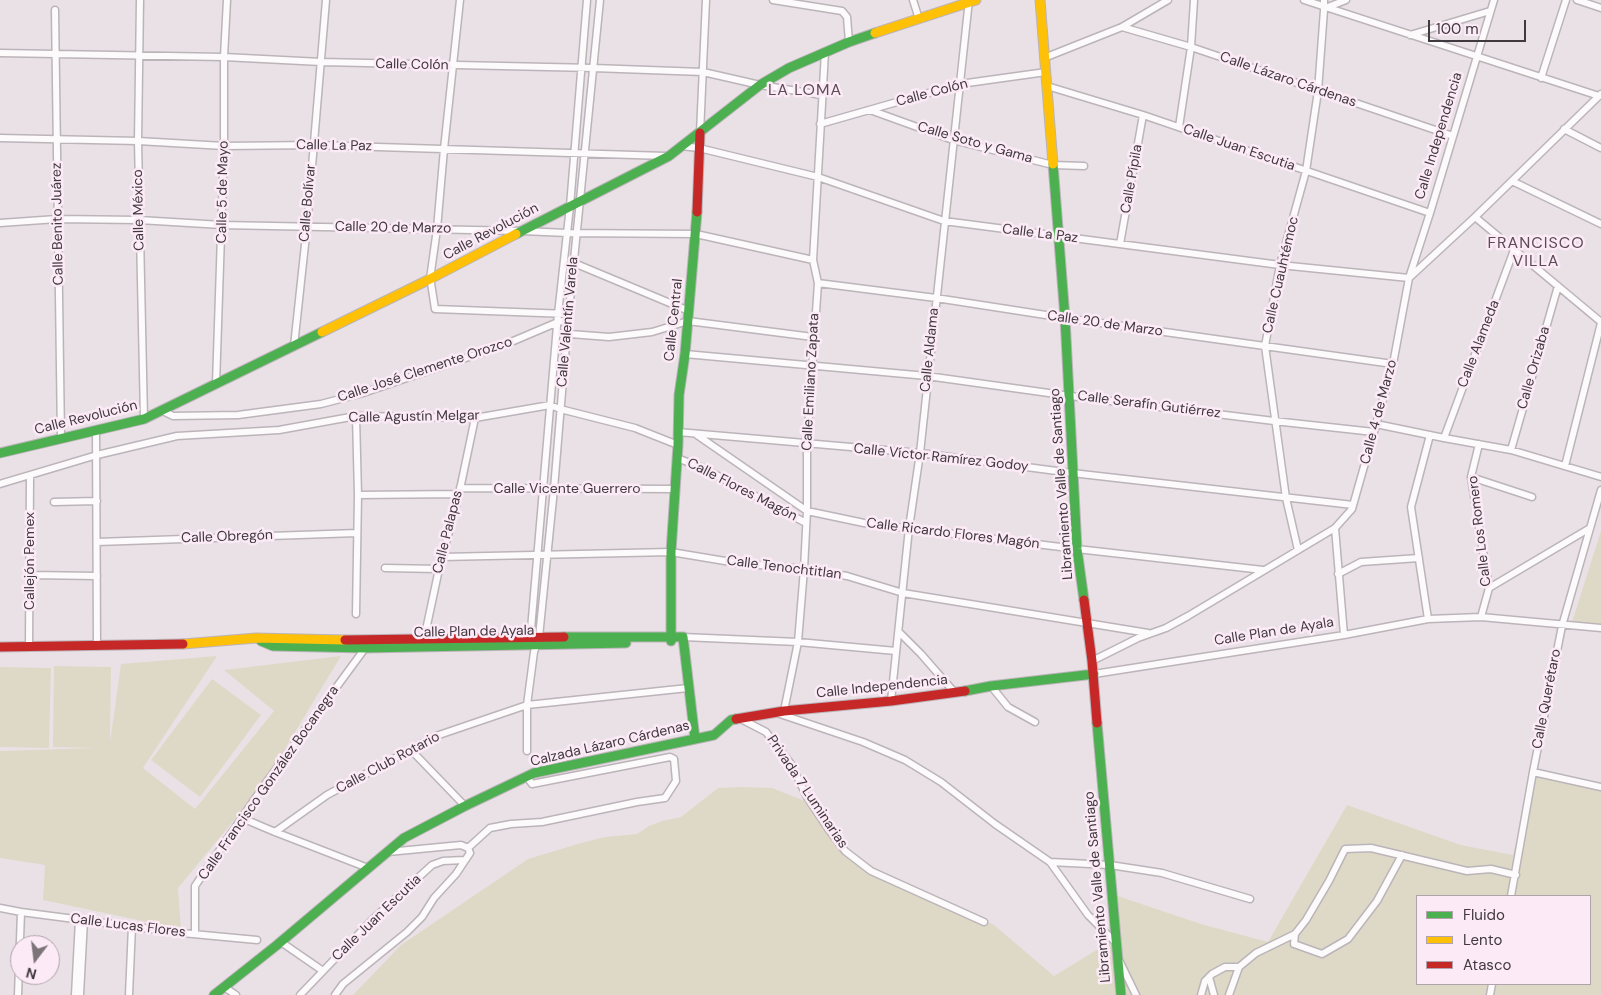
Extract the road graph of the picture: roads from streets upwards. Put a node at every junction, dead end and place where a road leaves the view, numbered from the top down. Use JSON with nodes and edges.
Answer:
{"nodes":[{"id":1,"x":140,"y":0,"type":"edge"},
{"id":2,"x":227,"y":0,"type":"edge"},
{"id":3,"x":326,"y":0,"type":"edge"},
{"id":4,"x":460,"y":0,"type":"edge"},
{"id":5,"x":587,"y":0,"type":"edge"},
{"id":6,"x":600,"y":0,"type":"edge"},
{"id":7,"x":706,"y":0,"type":"edge"},
{"id":8,"x":772,"y":0,"type":"edge"},
{"id":9,"x":913,"y":0,"type":"edge"},
{"id":10,"x":1040,"y":0,"type":"edge"},
{"id":11,"x":1168,"y":0,"type":"edge"},
{"id":12,"x":1194,"y":0,"type":"edge"},
{"id":13,"x":1304,"y":0,"type":"edge"},
{"id":14,"x":1346,"y":0,"type":"edge"},
{"id":15,"x":1494,"y":0,"type":"edge"},
{"id":16,"x":1566,"y":0,"type":"edge"},
{"id":17,"x":1577,"y":0,"type":"edge"},
{"id":18,"x":971,"y":1,"type":"edge"},
{"id":19,"x":794,"y":2,"type":"edge"},
{"id":20,"x":1325,"y":4,"type":"edge"},
{"id":21,"x":1601,"y":8,"type":"edge"},
{"id":22,"x":56,"y":10,"type":"dead end"},
{"id":23,"x":1490,"y":11,"type":"junction"},
{"id":24,"x":919,"y":19,"type":"junction"},
{"id":25,"x":1122,"y":27,"type":"junction"},
{"id":26,"x":1410,"y":35,"type":"junction"},
{"id":27,"x":849,"y":42,"type":"junction"},
{"id":28,"x":1191,"y":47,"type":"junction"},
{"id":29,"x":825,"y":52,"type":"junction"},
{"id":30,"x":0,"y":53,"type":"edge"},
{"id":31,"x":55,"y":54,"type":"junction"},
{"id":32,"x":139,"y":55,"type":"junction"},
{"id":33,"x":224,"y":57,"type":"junction"},
{"id":34,"x":1476,"y":57,"type":"junction"},
{"id":35,"x":1044,"y":58,"type":"junction"},
{"id":36,"x":321,"y":62,"type":"junction"},
{"id":37,"x":453,"y":66,"type":"junction"},
{"id":38,"x":582,"y":68,"type":"junction"},
{"id":39,"x":594,"y":68,"type":"junction"},
{"id":40,"x":703,"y":72,"type":"junction"},
{"id":41,"x":1046,"y":72,"type":"junction"},
{"id":42,"x":1541,"y":78,"type":"junction"},
{"id":43,"x":760,"y":84,"type":"junction"},
{"id":44,"x":960,"y":84,"type":"junction"},
{"id":45,"x":1047,"y":86,"type":"junction"},
{"id":46,"x":1318,"y":91,"type":"junction"},
{"id":47,"x":822,"y":95,"type":"junction"},
{"id":48,"x":1600,"y":95,"type":"edge"},
{"id":49,"x":870,"y":110,"type":"junction"},
{"id":50,"x":1144,"y":115,"type":"junction"},
{"id":51,"x":820,"y":124,"type":"junction"},
{"id":52,"x":1179,"y":127,"type":"junction"},
{"id":53,"x":1564,"y":129,"type":"junction"},
{"id":54,"x":700,"y":133,"type":"junction"},
{"id":55,"x":1453,"y":136,"type":"junction"},
{"id":56,"x":0,"y":138,"type":"edge"},
{"id":57,"x":57,"y":139,"type":"junction"},
{"id":58,"x":953,"y":140,"type":"junction"},
{"id":59,"x":138,"y":141,"type":"junction"},
{"id":60,"x":314,"y":145,"type":"junction"},
{"id":61,"x":224,"y":146,"type":"junction"},
{"id":62,"x":682,"y":146,"type":"junction"},
{"id":63,"x":699,"y":148,"type":"junction"},
{"id":64,"x":1601,"y":148,"type":"edge"},
{"id":65,"x":444,"y":149,"type":"junction"},
{"id":66,"x":574,"y":153,"type":"junction"},
{"id":67,"x":584,"y":154,"type":"junction"},
{"id":68,"x":669,"y":156,"type":"junction"},
{"id":69,"x":1053,"y":165,"type":"junction"},
{"id":70,"x":1084,"y":166,"type":"dead end"},
{"id":71,"x":1306,"y":171,"type":"junction"},
{"id":72,"x":818,"y":177,"type":"junction"},
{"id":73,"x":1512,"y":181,"type":"junction"},
{"id":74,"x":580,"y":201,"type":"junction"},
{"id":75,"x":570,"y":206,"type":"junction"},
{"id":76,"x":1430,"y":214,"type":"junction"},
{"id":77,"x":1475,"y":218,"type":"junction"},
{"id":78,"x":57,"y":219,"type":"junction"},
{"id":79,"x":139,"y":220,"type":"junction"},
{"id":80,"x":944,"y":222,"type":"junction"},
{"id":81,"x":0,"y":223,"type":"edge"},
{"id":82,"x":222,"y":224,"type":"junction"},
{"id":83,"x":1601,"y":224,"type":"edge"},
{"id":84,"x":307,"y":226,"type":"junction"},
{"id":85,"x":437,"y":229,"type":"junction"},
{"id":86,"x":522,"y":231,"type":"junction"},
{"id":87,"x":567,"y":234,"type":"junction"},
{"id":88,"x":577,"y":234,"type":"junction"},
{"id":89,"x":696,"y":234,"type":"junction"},
{"id":90,"x":1058,"y":236,"type":"junction"},
{"id":91,"x":1120,"y":244,"type":"junction"},
{"id":92,"x":1514,"y":250,"type":"junction"},
{"id":93,"x":813,"y":260,"type":"junction"},
{"id":94,"x":574,"y":263,"type":"junction"},
{"id":95,"x":1280,"y":265,"type":"junction"},
{"id":96,"x":1408,"y":278,"type":"junction"},
{"id":97,"x":430,"y":279,"type":"junction"},
{"id":98,"x":818,"y":283,"type":"junction"},
{"id":99,"x":1558,"y":286,"type":"junction"},
{"id":100,"x":936,"y":298,"type":"junction"},
{"id":101,"x":689,"y":311,"type":"junction"},
{"id":102,"x":558,"y":314,"type":"junction"},
{"id":103,"x":568,"y":317,"type":"junction"},
{"id":104,"x":1065,"y":318,"type":"junction"},
{"id":105,"x":688,"y":321,"type":"junction"},
{"id":106,"x":558,"y":322,"type":"junction"},
{"id":107,"x":1601,"y":322,"type":"edge"},
{"id":108,"x":557,"y":333,"type":"junction"},
{"id":109,"x":567,"y":334,"type":"junction"},
{"id":110,"x":813,"y":337,"type":"junction"},
{"id":111,"x":294,"y":346,"type":"junction"},
{"id":112,"x":1265,"y":346,"type":"junction"},
{"id":113,"x":686,"y":354,"type":"junction"},
{"id":114,"x":1393,"y":364,"type":"junction"},
{"id":115,"x":813,"y":366,"type":"junction"},
{"id":116,"x":927,"y":376,"type":"junction"},
{"id":117,"x":216,"y":384,"type":"junction"},
{"id":118,"x":1070,"y":396,"type":"junction"},
{"id":119,"x":550,"y":405,"type":"junction"},
{"id":120,"x":161,"y":410,"type":"junction"},
{"id":121,"x":560,"y":410,"type":"junction"},
{"id":122,"x":356,"y":416,"type":"junction"},
{"id":123,"x":474,"y":418,"type":"junction"},
{"id":124,"x":144,"y":419,"type":"junction"},
{"id":125,"x":1274,"y":421,"type":"junction"},
{"id":126,"x":1376,"y":424,"type":"junction"},
{"id":127,"x":678,"y":432,"type":"junction"},
{"id":128,"x":1374,"y":432,"type":"junction"},
{"id":129,"x":96,"y":434,"type":"junction"},
{"id":130,"x":696,"y":434,"type":"junction"},
{"id":131,"x":1430,"y":436,"type":"junction"},
{"id":132,"x":61,"y":438,"type":"junction"},
{"id":133,"x":1444,"y":438,"type":"junction"},
{"id":134,"x":807,"y":444,"type":"junction"},
{"id":135,"x":1479,"y":444,"type":"junction"},
{"id":136,"x":678,"y":445,"type":"junction"},
{"id":137,"x":1511,"y":450,"type":"junction"},
{"id":138,"x":0,"y":453,"type":"edge"},
{"id":139,"x":97,"y":453,"type":"junction"},
{"id":140,"x":920,"y":453,"type":"junction"},
{"id":141,"x":677,"y":458,"type":"junction"},
{"id":142,"x":1565,"y":466,"type":"junction"},
{"id":143,"x":1072,"y":473,"type":"junction"},
{"id":144,"x":30,"y":476,"type":"junction"},
{"id":145,"x":1601,"y":477,"type":"edge"},
{"id":146,"x":1471,"y":478,"type":"junction"},
{"id":147,"x":0,"y":484,"type":"edge"},
{"id":148,"x":544,"y":489,"type":"junction"},
{"id":149,"x":554,"y":489,"type":"junction"},
{"id":150,"x":674,"y":489,"type":"junction"},
{"id":151,"x":1601,"y":490,"type":"edge"},
{"id":152,"x":459,"y":491,"type":"junction"},
{"id":153,"x":358,"y":495,"type":"junction"},
{"id":154,"x":1532,"y":497,"type":"dead end"},
{"id":155,"x":1286,"y":498,"type":"junction"},
{"id":156,"x":97,"y":501,"type":"junction"},
{"id":157,"x":54,"y":502,"type":"dead end"},
{"id":158,"x":1353,"y":505,"type":"junction"},
{"id":159,"x":807,"y":511,"type":"junction"},
{"id":160,"x":806,"y":523,"type":"junction"},
{"id":161,"x":909,"y":528,"type":"junction"},
{"id":162,"x":1335,"y":528,"type":"junction"},
{"id":163,"x":1590,"y":528,"type":"junction"},
{"id":164,"x":357,"y":533,"type":"junction"},
{"id":165,"x":97,"y":542,"type":"junction"},
{"id":166,"x":1077,"y":549,"type":"junction"},
{"id":167,"x":1298,"y":550,"type":"junction"},
{"id":168,"x":671,"y":552,"type":"junction"},
{"id":169,"x":537,"y":555,"type":"junction"},
{"id":170,"x":547,"y":555,"type":"junction"},
{"id":171,"x":442,"y":557,"type":"junction"},
{"id":172,"x":1419,"y":558,"type":"junction"},
{"id":173,"x":385,"y":568,"type":"dead end"},
{"id":174,"x":439,"y":569,"type":"junction"},
{"id":175,"x":804,"y":569,"type":"junction"},
{"id":176,"x":1263,"y":570,"type":"junction"},
{"id":177,"x":1338,"y":574,"type":"junction"},
{"id":178,"x":30,"y":575,"type":"junction"},
{"id":179,"x":97,"y":576,"type":"junction"},
{"id":180,"x":1489,"y":588,"type":"junction"},
{"id":181,"x":903,"y":592,"type":"junction"},
{"id":182,"x":356,"y":614,"type":"dead end"},
{"id":183,"x":1481,"y":617,"type":"junction"},
{"id":184,"x":1428,"y":619,"type":"junction"},
{"id":185,"x":1087,"y":624,"type":"junction"},
{"id":186,"x":1562,"y":626,"type":"junction"},
{"id":187,"x":1601,"y":628,"type":"edge"},
{"id":188,"x":899,"y":632,"type":"junction"},
{"id":189,"x":1151,"y":634,"type":"junction"},
{"id":190,"x":1344,"y":635,"type":"junction"},
{"id":191,"x":671,"y":640,"type":"junction"},
{"id":192,"x":683,"y":640,"type":"junction"},
{"id":193,"x":798,"y":642,"type":"junction"},
{"id":194,"x":423,"y":643,"type":"junction"},
{"id":195,"x":534,"y":643,"type":"junction"},
{"id":196,"x":367,"y":645,"type":"junction"},
{"id":197,"x":97,"y":646,"type":"junction"},
{"id":198,"x":0,"y":647,"type":"edge"},
{"id":199,"x":29,"y":647,"type":"junction"},
{"id":200,"x":896,"y":651,"type":"junction"},
{"id":201,"x":1092,"y":661,"type":"junction"},
{"id":202,"x":1094,"y":674,"type":"junction"},
{"id":203,"x":991,"y":686,"type":"junction"},
{"id":204,"x":688,"y":688,"type":"junction"},
{"id":205,"x":955,"y":693,"type":"junction"},
{"id":206,"x":891,"y":701,"type":"junction"},
{"id":207,"x":527,"y":705,"type":"junction"},
{"id":208,"x":780,"y":712,"type":"junction"},
{"id":209,"x":740,"y":718,"type":"junction"},
{"id":210,"x":1035,"y":722,"type":"dead end"},
{"id":211,"x":695,"y":739,"type":"junction"},
{"id":212,"x":411,"y":750,"type":"junction"},
{"id":213,"x":527,"y":751,"type":"dead end"},
{"id":214,"x":1533,"y":772,"type":"junction"},
{"id":215,"x":527,"y":777,"type":"junction"},
{"id":216,"x":1601,"y":787,"type":"edge"},
{"id":217,"x":465,"y":806,"type":"junction"},
{"id":218,"x":242,"y":818,"type":"junction"},
{"id":219,"x":275,"y":832,"type":"junction"},
{"id":220,"x":468,"y":848,"type":"junction"},
{"id":221,"x":388,"y":852,"type":"junction"},
{"id":222,"x":1402,"y":855,"type":"junction"},
{"id":223,"x":464,"y":860,"type":"junction"},
{"id":224,"x":1050,"y":862,"type":"junction"},
{"id":225,"x":1110,"y":865,"type":"junction"},
{"id":226,"x":368,"y":868,"type":"junction"},
{"id":227,"x":1516,"y":875,"type":"junction"},
{"id":228,"x":1511,"y":895,"type":"edge"},
{"id":229,"x":1250,"y":899,"type":"dead end"},
{"id":230,"x":0,"y":908,"type":"edge"},
{"id":231,"x":21,"y":912,"type":"junction"},
{"id":232,"x":82,"y":920,"type":"junction"},
{"id":233,"x":984,"y":922,"type":"dead end"},
{"id":234,"x":132,"y":926,"type":"junction"},
{"id":235,"x":195,"y":933,"type":"junction"},
{"id":236,"x":1295,"y":934,"type":"junction"},
{"id":237,"x":257,"y":940,"type":"dead end"},
{"id":238,"x":281,"y":942,"type":"junction"},
{"id":239,"x":1116,"y":943,"type":"junction"},
{"id":240,"x":1118,"y":957,"type":"junction"},
{"id":241,"x":1239,"y":967,"type":"junction"},
{"id":242,"x":323,"y":972,"type":"junction"},
{"id":243,"x":1209,"y":977,"type":"junction"},
{"id":244,"x":224,"y":987,"type":"junction"},
{"id":245,"x":18,"y":995,"type":"edge"},
{"id":246,"x":75,"y":995,"type":"edge"},
{"id":247,"x":80,"y":995,"type":"edge"},
{"id":248,"x":129,"y":995,"type":"edge"},
{"id":249,"x":214,"y":995,"type":"edge"},
{"id":250,"x":236,"y":995,"type":"edge"},
{"id":251,"x":300,"y":995,"type":"edge"},
{"id":252,"x":335,"y":995,"type":"edge"},
{"id":253,"x":1121,"y":995,"type":"edge"},
{"id":254,"x":1136,"y":995,"type":"edge"},
{"id":255,"x":1201,"y":995,"type":"edge"},
{"id":256,"x":1214,"y":995,"type":"edge"},
{"id":257,"x":1229,"y":995,"type":"edge"}],
"edges":[{"from":1,"to":32,"type":"street","name":"Calle México"},
{"from":2,"to":33,"type":"street","name":"Calle 5 de Mayo"},
{"from":3,"to":36,"type":"street","name":"Calle Bolívar"},
{"from":4,"to":37,"type":"street"},
{"from":5,"to":38,"type":"street","name":"Calle Valentín Varela"},
{"from":6,"to":39,"type":"street","name":"Calle Valentín Varela"},
{"from":7,"to":40,"type":"street","name":"Calle Central"},
{"from":8,"to":19,"type":"street"},
{"from":9,"to":24,"type":"street"},
{"from":10,"to":35,"type":"street","name":"Libramiento Valle de Santiago"},
{"from":11,"to":25,"type":"street"},
{"from":12,"to":28,"type":"street"},
{"from":13,"to":20,"type":"street"},
{"from":14,"to":20,"type":"street"},
{"from":15,"to":23,"type":"street","name":"Calle Independencia"},
{"from":16,"to":42,"type":"street"},
{"from":17,"to":21,"type":"street"},
{"from":18,"to":24,"type":"street","name":"Calle Revolución"},
{"from":18,"to":44,"type":"street","name":"Calle Aldama"},
{"from":19,"to":27,"type":"street"},
{"from":20,"to":26,"type":"street"},
{"from":20,"to":46,"type":"street","name":"Calle Cuauhtémoc"},
{"from":22,"to":31,"type":"street","name":"Calle Benito Juárez"},
{"from":23,"to":26,"type":"street"},
{"from":23,"to":34,"type":"street","name":"Calle Independencia"},
{"from":24,"to":27,"type":"street","name":"Calle Revolución"},
{"from":25,"to":28,"type":"street","name":"Calle Lázaro Cárdenas"},
{"from":25,"to":35,"type":"street"},
{"from":26,"to":34,"type":"street"},
{"from":27,"to":29,"type":"street","name":"Calle Revolución"},
{"from":28,"to":46,"type":"street","name":"Calle Lázaro Cárdenas"},
{"from":28,"to":52,"type":"street"},
{"from":29,"to":43,"type":"street","name":"Calle Revolución"},
{"from":29,"to":47,"type":"street","name":"Calle Emiliano Zapata"},
{"from":30,"to":31,"type":"street","name":"Calle Colón"},
{"from":31,"to":32,"type":"street","name":"Calle Colón"},
{"from":31,"to":57,"type":"street","name":"Calle Benito Juárez"},
{"from":32,"to":33,"type":"street","name":"Calle Colón"},
{"from":32,"to":59,"type":"street","name":"Calle México"},
{"from":33,"to":36,"type":"street","name":"Calle Colón"},
{"from":33,"to":61,"type":"street","name":"Calle 5 de Mayo"},
{"from":34,"to":42,"type":"street"},
{"from":34,"to":55,"type":"street","name":"Calle Independencia"},
{"from":35,"to":41,"type":"street","name":"Libramiento Valle de Santiago"},
{"from":36,"to":37,"type":"street","name":"Calle Colón"},
{"from":36,"to":60,"type":"street","name":"Calle Bolívar"},
{"from":37,"to":38,"type":"street","name":"Calle Colón"},
{"from":37,"to":65,"type":"street"},
{"from":38,"to":39,"type":"street","name":"Calle Colón"},
{"from":38,"to":66,"type":"street","name":"Calle Valentín Varela"},
{"from":39,"to":40,"type":"street","name":"Calle Colón"},
{"from":39,"to":67,"type":"street","name":"Calle Valentín Varela"},
{"from":40,"to":43,"type":"street","name":"Calle Colón"},
{"from":40,"to":54,"type":"street","name":"Calle Central"},
{"from":41,"to":44,"type":"street","name":"Calle Colón"},
{"from":41,"to":45,"type":"street","name":"Libramiento Valle de Santiago"},
{"from":42,"to":48,"type":"street"},
{"from":43,"to":47,"type":"street","name":"Calle Colón"},
{"from":43,"to":54,"type":"street","name":"Calle Revolución"},
{"from":44,"to":49,"type":"street","name":"Calle Colón"},
{"from":44,"to":58,"type":"street","name":"Calle Aldama"},
{"from":45,"to":50,"type":"street","name":"Calle Juan Escutia"},
{"from":45,"to":69,"type":"street","name":"Libramiento Valle de Santiago"},
{"from":46,"to":55,"type":"street","name":"Calle Lázaro Cárdenas"},
{"from":46,"to":71,"type":"street","name":"Calle Cuauhtémoc"},
{"from":47,"to":51,"type":"street","name":"Calle Emiliano Zapata"},
{"from":48,"to":53,"type":"street"},
{"from":49,"to":51,"type":"street","name":"Calle Colón"},
{"from":49,"to":58,"type":"street","name":"Calle Soto y Gama"},
{"from":50,"to":52,"type":"street","name":"Calle Juan Escutia"},
{"from":50,"to":91,"type":"street","name":"Calle Pípila"},
{"from":51,"to":72,"type":"street","name":"Calle Emiliano Zapata"},
{"from":52,"to":71,"type":"street","name":"Calle Juan Escutia"},
{"from":53,"to":64,"type":"street"},
{"from":53,"to":73,"type":"street"},
{"from":54,"to":62,"type":"street","name":"Calle Revolución"},
{"from":54,"to":63,"type":"street","name":"Calle Central"},
{"from":55,"to":76,"type":"street","name":"Calle Independencia"},
{"from":56,"to":57,"type":"street","name":"Calle La Paz"},
{"from":57,"to":59,"type":"street","name":"Calle La Paz"},
{"from":57,"to":78,"type":"street","name":"Calle Benito Juárez"},
{"from":58,"to":69,"type":"street","name":"Calle Soto y Gama"},
{"from":58,"to":80,"type":"street","name":"Calle Aldama"},
{"from":59,"to":61,"type":"street","name":"Calle La Paz"},
{"from":59,"to":79,"type":"street","name":"Calle México"},
{"from":60,"to":61,"type":"street","name":"Calle La Paz"},
{"from":60,"to":65,"type":"street","name":"Calle La Paz"},
{"from":60,"to":84,"type":"street","name":"Calle Bolívar"},
{"from":61,"to":82,"type":"street","name":"Calle 5 de Mayo"},
{"from":62,"to":63,"type":"street","name":"Calle La Paz"},
{"from":62,"to":68,"type":"street","name":"Calle Revolución"},
{"from":63,"to":72,"type":"street","name":"Calle La Paz"},
{"from":63,"to":89,"type":"street","name":"Calle Central"},
{"from":65,"to":66,"type":"street","name":"Calle La Paz"},
{"from":65,"to":85,"type":"street"},
{"from":66,"to":67,"type":"street","name":"Calle La Paz"},
{"from":66,"to":75,"type":"street","name":"Calle Valentín Varela"},
{"from":67,"to":68,"type":"street","name":"Calle La Paz"},
{"from":67,"to":74,"type":"street","name":"Calle Valentín Varela"},
{"from":68,"to":74,"type":"street","name":"Calle Revolución"},
{"from":69,"to":70,"type":"street","name":"Calle Soto y Gama"},
{"from":69,"to":90,"type":"street","name":"Libramiento Valle de Santiago"},
{"from":71,"to":76,"type":"street","name":"Calle Juan Escutia"},
{"from":71,"to":95,"type":"street","name":"Calle Cuauhtémoc"},
{"from":72,"to":80,"type":"street","name":"Calle La Paz"},
{"from":72,"to":93,"type":"street","name":"Calle Emiliano Zapata"},
{"from":73,"to":77,"type":"street"},
{"from":73,"to":83,"type":"street"},
{"from":74,"to":75,"type":"street","name":"Calle Revolución"},
{"from":74,"to":88,"type":"street","name":"Calle Valentín Varela"},
{"from":75,"to":86,"type":"street","name":"Calle Revolución"},
{"from":75,"to":87,"type":"street","name":"Calle Valentín Varela"},
{"from":76,"to":96,"type":"street","name":"Calle Independencia"},
{"from":77,"to":92,"type":"street"},
{"from":77,"to":96,"type":"street"},
{"from":78,"to":79,"type":"street","name":"Calle 20 de Marzo"},
{"from":78,"to":81,"type":"street","name":"Calle 20 de Marzo"},
{"from":78,"to":132,"type":"street","name":"Calle Benito Juárez"},
{"from":79,"to":82,"type":"street","name":"Calle 20 de Marzo"},
{"from":79,"to":124,"type":"street","name":"Calle México"},
{"from":80,"to":90,"type":"street","name":"Calle La Paz"},
{"from":80,"to":100,"type":"street","name":"Calle Aldama"},
{"from":82,"to":84,"type":"street","name":"Calle 20 de Marzo"},
{"from":82,"to":117,"type":"street","name":"Calle 5 de Mayo"},
{"from":84,"to":85,"type":"street","name":"Calle 20 de Marzo"},
{"from":84,"to":111,"type":"street","name":"Calle Bolívar"},
{"from":85,"to":86,"type":"street","name":"Calle 20 de Marzo"},
{"from":85,"to":97,"type":"street"},
{"from":86,"to":87,"type":"street","name":"Calle 20 de Marzo"},
{"from":86,"to":97,"type":"street","name":"Calle Revolución"},
{"from":87,"to":88,"type":"street","name":"Calle 20 de Marzo"},
{"from":87,"to":102,"type":"street","name":"Calle Valentín Varela"},
{"from":88,"to":89,"type":"street","name":"Calle 20 de Marzo"},
{"from":88,"to":94,"type":"street","name":"Calle Valentín Varela"},
{"from":89,"to":93,"type":"street","name":"Calle 20 de Marzo"},
{"from":89,"to":101,"type":"street","name":"Calle Central"},
{"from":90,"to":91,"type":"street","name":"Calle La Paz"},
{"from":90,"to":104,"type":"street","name":"Libramiento Valle de Santiago"},
{"from":91,"to":95,"type":"street","name":"Calle La Paz"},
{"from":92,"to":99,"type":"street"},
{"from":92,"to":133,"type":"street","name":"Calle Alameda"},
{"from":93,"to":98,"type":"street","name":"Calle Emiliano Zapata"},
{"from":94,"to":101,"type":"street"},
{"from":94,"to":103,"type":"street","name":"Calle Valentín Varela"},
{"from":95,"to":96,"type":"street","name":"Calle La Paz"},
{"from":95,"to":112,"type":"street","name":"Calle Cuauhtémoc"},
{"from":96,"to":114,"type":"street","name":"Calle 4 de Marzo"},
{"from":97,"to":102,"type":"street"},
{"from":97,"to":111,"type":"street","name":"Calle Revolución"},
{"from":98,"to":100,"type":"street","name":"Calle 20 de Marzo"},
{"from":98,"to":110,"type":"street","name":"Calle Emiliano Zapata"},
{"from":99,"to":107,"type":"street"},
{"from":99,"to":137,"type":"street","name":"Calle Orizaba"},
{"from":100,"to":104,"type":"street","name":"Calle 20 de Marzo"},
{"from":100,"to":116,"type":"street","name":"Calle Aldama"},
{"from":101,"to":105,"type":"street","name":"Calle Central"},
{"from":102,"to":103,"type":"street"},
{"from":102,"to":106,"type":"street","name":"Calle Valentín Varela"},
{"from":103,"to":106,"type":"street","name":"Calle José Clemente Orozco"},
{"from":103,"to":109,"type":"street","name":"Calle Valentín Varela"},
{"from":104,"to":112,"type":"street","name":"Calle 20 de Marzo"},
{"from":104,"to":118,"type":"street","name":"Libramiento Valle de Santiago"},
{"from":105,"to":109,"type":"street"},
{"from":105,"to":110,"type":"street"},
{"from":105,"to":113,"type":"street","name":"Calle Central"},
{"from":106,"to":108,"type":"street","name":"Calle Valentín Varela"},
{"from":106,"to":120,"type":"street","name":"Calle José Clemente Orozco"},
{"from":107,"to":142,"type":"street"},
{"from":108,"to":109,"type":"street"},
{"from":108,"to":119,"type":"street","name":"Calle Valentín Varela"},
{"from":109,"to":121,"type":"street","name":"Calle Valentín Varela"},
{"from":110,"to":115,"type":"street","name":"Calle Emiliano Zapata"},
{"from":111,"to":117,"type":"street","name":"Calle Revolución"},
{"from":112,"to":114,"type":"street","name":"Calle 20 de Marzo"},
{"from":112,"to":125,"type":"street","name":"Calle Cuauhtémoc"},
{"from":113,"to":115,"type":"street","name":"Calle Serafín Gutiérrez"},
{"from":113,"to":127,"type":"street","name":"Calle Central"},
{"from":114,"to":126,"type":"street","name":"Calle 4 de Marzo"},
{"from":115,"to":116,"type":"street","name":"Calle Serafín Gutiérrez"},
{"from":115,"to":134,"type":"street","name":"Calle Emiliano Zapata"},
{"from":116,"to":118,"type":"street","name":"Calle Serafín Gutiérrez"},
{"from":116,"to":140,"type":"street","name":"Calle Aldama"},
{"from":117,"to":120,"type":"street","name":"Calle Revolución"},
{"from":118,"to":125,"type":"street","name":"Calle Serafín Gutiérrez"},
{"from":118,"to":143,"type":"street","name":"Libramiento Valle de Santiago"},
{"from":119,"to":121,"type":"street"},
{"from":119,"to":123,"type":"street","name":"Calle Agustín Melgar"},
{"from":119,"to":148,"type":"street","name":"Calle Valentín Varela"},
{"from":120,"to":124,"type":"street","name":"Calle Revolución"},
{"from":121,"to":136,"type":"street"},
{"from":121,"to":149,"type":"street","name":"Calle Valentín Varela"},
{"from":122,"to":123,"type":"street","name":"Calle Agustín Melgar"},
{"from":122,"to":139,"type":"street","name":"Calle Agustín Melgar"},
{"from":122,"to":153,"type":"street"},
{"from":123,"to":152,"type":"street","name":"Calle Palapas"},
{"from":124,"to":129,"type":"street","name":"Calle Revolución"},
{"from":125,"to":128,"type":"street","name":"Calle Serafín Gutiérrez"},
{"from":125,"to":155,"type":"street","name":"Calle Cuauhtémoc"},
{"from":126,"to":128,"type":"street","name":"Calle 4 de Marzo"},
{"from":126,"to":131,"type":"street"},
{"from":127,"to":130,"type":"street","name":"Calle Víctor Ramírez Godoy"},
{"from":127,"to":136,"type":"street","name":"Calle Central"},
{"from":128,"to":158,"type":"street","name":"Calle 4 de Marzo"},
{"from":129,"to":132,"type":"street","name":"Calle Revolución"},
{"from":129,"to":139,"type":"street"},
{"from":130,"to":134,"type":"street","name":"Calle Víctor Ramírez Godoy"},
{"from":130,"to":159,"type":"street","name":"Calle Ricardo Flores Magón"},
{"from":131,"to":133,"type":"street"},
{"from":131,"to":172,"type":"street"},
{"from":132,"to":138,"type":"street","name":"Calle Revolución"},
{"from":133,"to":135,"type":"street"},
{"from":134,"to":140,"type":"street","name":"Calle Víctor Ramírez Godoy"},
{"from":134,"to":159,"type":"street","name":"Calle Emiliano Zapata"},
{"from":135,"to":137,"type":"street"},
{"from":135,"to":146,"type":"street","name":"Calle Los Romero"},
{"from":136,"to":141,"type":"street","name":"Calle Central"},
{"from":137,"to":142,"type":"street"},
{"from":139,"to":144,"type":"street","name":"Calle Agustín Melgar"},
{"from":139,"to":156,"type":"street"},
{"from":140,"to":143,"type":"street","name":"Calle Víctor Ramírez Godoy"},
{"from":140,"to":161,"type":"street","name":"Calle Aldama"},
{"from":141,"to":150,"type":"street","name":"Calle Central"},
{"from":141,"to":160,"type":"street","name":"Calle Flores Magón"},
{"from":142,"to":145,"type":"street"},
{"from":143,"to":155,"type":"street","name":"Calle Víctor Ramírez Godoy"},
{"from":143,"to":166,"type":"street","name":"Libramiento Valle de Santiago"},
{"from":144,"to":147,"type":"street","name":"Calle Agustín Melgar"},
{"from":144,"to":178,"type":"street","name":"Callejón Pemex"},
{"from":146,"to":154,"type":"street"},
{"from":146,"to":180,"type":"street","name":"Calle Los Romero"},
{"from":148,"to":149,"type":"street","name":"Calle Vicente Guerrero"},
{"from":148,"to":152,"type":"street","name":"Calle Vicente Guerrero"},
{"from":148,"to":169,"type":"street","name":"Calle Valentín Varela"},
{"from":149,"to":150,"type":"street","name":"Calle Vicente Guerrero"},
{"from":149,"to":170,"type":"street","name":"Calle Valentín Varela"},
{"from":150,"to":168,"type":"street","name":"Calle Central"},
{"from":151,"to":163,"type":"street","name":"Calle Querétaro"},
{"from":152,"to":153,"type":"street","name":"Calle Vicente Guerrero"},
{"from":152,"to":171,"type":"street","name":"Calle Palapas"},
{"from":153,"to":164,"type":"street"},
{"from":155,"to":158,"type":"street","name":"Calle Víctor Ramírez Godoy"},
{"from":155,"to":167,"type":"street","name":"Calle Cuauhtémoc"},
{"from":156,"to":157,"type":"street"},
{"from":156,"to":165,"type":"street"},
{"from":158,"to":162,"type":"street","name":"Calle 4 de Marzo"},
{"from":159,"to":160,"type":"street","name":"Calle Emiliano Zapata"},
{"from":159,"to":161,"type":"street","name":"Calle Ricardo Flores Magón"},
{"from":160,"to":175,"type":"street","name":"Calle Emiliano Zapata"},
{"from":161,"to":166,"type":"street","name":"Calle Ricardo Flores Magón"},
{"from":161,"to":181,"type":"street","name":"Calle Aldama"},
{"from":162,"to":167,"type":"street","name":"Calle 4 de Marzo"},
{"from":162,"to":177,"type":"street"},
{"from":163,"to":180,"type":"street"},
{"from":163,"to":186,"type":"street","name":"Calle Querétaro"},
{"from":164,"to":165,"type":"street","name":"Calle Obregón"},
{"from":164,"to":182,"type":"street"},
{"from":165,"to":179,"type":"street"},
{"from":166,"to":176,"type":"street","name":"Calle Ricardo Flores Magón"},
{"from":166,"to":185,"type":"street","name":"Libramiento Valle de Santiago"},
{"from":167,"to":176,"type":"street","name":"Calle 4 de Marzo"},
{"from":168,"to":170,"type":"street","name":"Calle Tenochtitlan"},
{"from":168,"to":175,"type":"street","name":"Calle Tenochtitlan"},
{"from":168,"to":191,"type":"street","name":"Calle Central"},
{"from":169,"to":170,"type":"street","name":"Calle Tenochtitlan"},
{"from":169,"to":171,"type":"street","name":"Calle Tenochtitlan"},
{"from":169,"to":195,"type":"street","name":"Calle Valentín Varela"},
{"from":170,"to":195,"type":"street","name":"Calle Valentín Varela"},
{"from":171,"to":174,"type":"street","name":"Calle Palapas"},
{"from":172,"to":177,"type":"street"},
{"from":172,"to":184,"type":"street"},
{"from":173,"to":174,"type":"street"},
{"from":174,"to":194,"type":"street","name":"Calle Palapas"},
{"from":175,"to":181,"type":"street","name":"Calle Tenochtitlan"},
{"from":175,"to":193,"type":"street","name":"Calle Emiliano Zapata"},
{"from":176,"to":189,"type":"street","name":"Calle 4 de Marzo"},
{"from":177,"to":190,"type":"street"},
{"from":178,"to":179,"type":"street"},
{"from":178,"to":199,"type":"street","name":"Callejón Pemex"},
{"from":179,"to":197,"type":"street"},
{"from":180,"to":183,"type":"street","name":"Calle Los Romero"},
{"from":181,"to":185,"type":"street","name":"Calle Tenochtitlan"},
{"from":181,"to":188,"type":"street","name":"Calle Aldama"},
{"from":183,"to":184,"type":"street","name":"Calle Plan de Ayala"},
{"from":183,"to":186,"type":"street","name":"Calle Plan de Ayala"},
{"from":184,"to":190,"type":"street","name":"Calle Plan de Ayala"},
{"from":185,"to":189,"type":"street","name":"Calle Tenochtitlan"},
{"from":185,"to":201,"type":"street","name":"Libramiento Valle de Santiago"},
{"from":186,"to":187,"type":"street","name":"Calle Plan de Ayala"},
{"from":186,"to":214,"type":"street","name":"Calle Querétaro"},
{"from":188,"to":200,"type":"street","name":"Calle Aldama"},
{"from":188,"to":205,"type":"street"},
{"from":189,"to":201,"type":"street","name":"Calle 4 de Marzo"},
{"from":190,"to":202,"type":"street","name":"Calle Plan de Ayala"},
{"from":191,"to":192,"type":"street","name":"Calle Plan de Ayala"},
{"from":191,"to":195,"type":"street","name":"Calle Plan de Ayala"},
{"from":192,"to":193,"type":"street","name":"Calle Plan de Ayala"},
{"from":192,"to":204,"type":"street"},
{"from":193,"to":200,"type":"street","name":"Calle Plan de Ayala"},
{"from":193,"to":208,"type":"street","name":"Calle Emiliano Zapata"},
{"from":194,"to":195,"type":"street","name":"Calle Plan de Ayala"},
{"from":194,"to":196,"type":"street","name":"Calle Plan de Ayala"},
{"from":195,"to":207,"type":"street"},
{"from":196,"to":197,"type":"street","name":"Calle Plan de Ayala"},
{"from":196,"to":218,"type":"street","name":"Calle Francisco González Bocanegra"},
{"from":197,"to":199,"type":"street","name":"Calle Plan de Ayala"},
{"from":198,"to":199,"type":"street","name":"Calle Plan de Ayala"},
{"from":200,"to":206,"type":"street","name":"Calle Aldama"},
{"from":201,"to":202,"type":"street","name":"Libramiento Valle de Santiago"},
{"from":202,"to":203,"type":"street","name":"Calle Plan de Ayala"},
{"from":202,"to":225,"type":"street","name":"Libramiento Valle de Santiago"},
{"from":203,"to":205,"type":"street","name":"Calle Independencia"},
{"from":203,"to":210,"type":"street"},
{"from":204,"to":207,"type":"street","name":"Calle Club Rotario"},
{"from":204,"to":211,"type":"street"},
{"from":205,"to":206,"type":"street","name":"Calle Independencia"},
{"from":206,"to":208,"type":"street","name":"Calle Independencia"},
{"from":207,"to":212,"type":"street","name":"Calle Club Rotario"},
{"from":207,"to":213,"type":"street"},
{"from":208,"to":209,"type":"street","name":"Calzada Lázaro Cárdenas"},
{"from":208,"to":224,"type":"street"},
{"from":209,"to":211,"type":"street","name":"Calzada Lázaro Cárdenas"},
{"from":209,"to":233,"type":"street","name":"Privada 7 Luminarias"},
{"from":211,"to":215,"type":"street","name":"Calzada Lázaro Cárdenas"},
{"from":212,"to":217,"type":"street"},
{"from":212,"to":219,"type":"street","name":"Calle Club Rotario"},
{"from":214,"to":216,"type":"street"},
{"from":214,"to":227,"type":"street","name":"Calle Querétaro"},
{"from":215,"to":217,"type":"street","name":"Calzada Lázaro Cárdenas"},
{"from":215,"to":220,"type":"street"},
{"from":217,"to":221,"type":"street","name":"Calzada Lázaro Cárdenas"},
{"from":218,"to":219,"type":"street"},
{"from":218,"to":235,"type":"street","name":"Calle Francisco González Bocanegra"},
{"from":219,"to":226,"type":"street"},
{"from":220,"to":221,"type":"street"},
{"from":220,"to":223,"type":"street"},
{"from":221,"to":226,"type":"street","name":"Calzada Lázaro Cárdenas"},
{"from":222,"to":227,"type":"street"},
{"from":222,"to":236,"type":"street"},
{"from":222,"to":236,"type":"street"},
{"from":223,"to":242,"type":"street","name":"Calle Juan Escutia"},
{"from":223,"to":252,"type":"street"},
{"from":224,"to":225,"type":"street"},
{"from":224,"to":239,"type":"street"},
{"from":225,"to":229,"type":"street"},
{"from":225,"to":239,"type":"street","name":"Libramiento Valle de Santiago"},
{"from":226,"to":238,"type":"street","name":"Calzada Lázaro Cárdenas"},
{"from":227,"to":228,"type":"street","name":"Calle Querétaro"},
{"from":230,"to":231,"type":"street","name":"Calle Lucas Flores"},
{"from":231,"to":232,"type":"street","name":"Calle Lucas Flores"},
{"from":231,"to":245,"type":"street"},
{"from":232,"to":234,"type":"street","name":"Calle Lucas Flores"},
{"from":232,"to":246,"type":"street"},
{"from":232,"to":247,"type":"street"},
{"from":234,"to":235,"type":"street","name":"Calle Lucas Flores"},
{"from":234,"to":248,"type":"street"},
{"from":235,"to":237,"type":"street","name":"Calle Lucas Flores"},
{"from":236,"to":241,"type":"street"},
{"from":238,"to":242,"type":"street"},
{"from":238,"to":244,"type":"street","name":"Calzada Lázaro Cárdenas"},
{"from":239,"to":240,"type":"street","name":"Libramiento Valle de Santiago"},
{"from":240,"to":253,"type":"street","name":"Libramiento Valle de Santiago"},
{"from":240,"to":254,"type":"street"},
{"from":241,"to":243,"type":"street"},
{"from":241,"to":257,"type":"street"},
{"from":242,"to":251,"type":"street","name":"Calle Juan Escutia"},
{"from":243,"to":255,"type":"street"},
{"from":243,"to":256,"type":"street"},
{"from":244,"to":249,"type":"street","name":"Calzada Lázaro Cárdenas"},
{"from":244,"to":250,"type":"street"}]}
